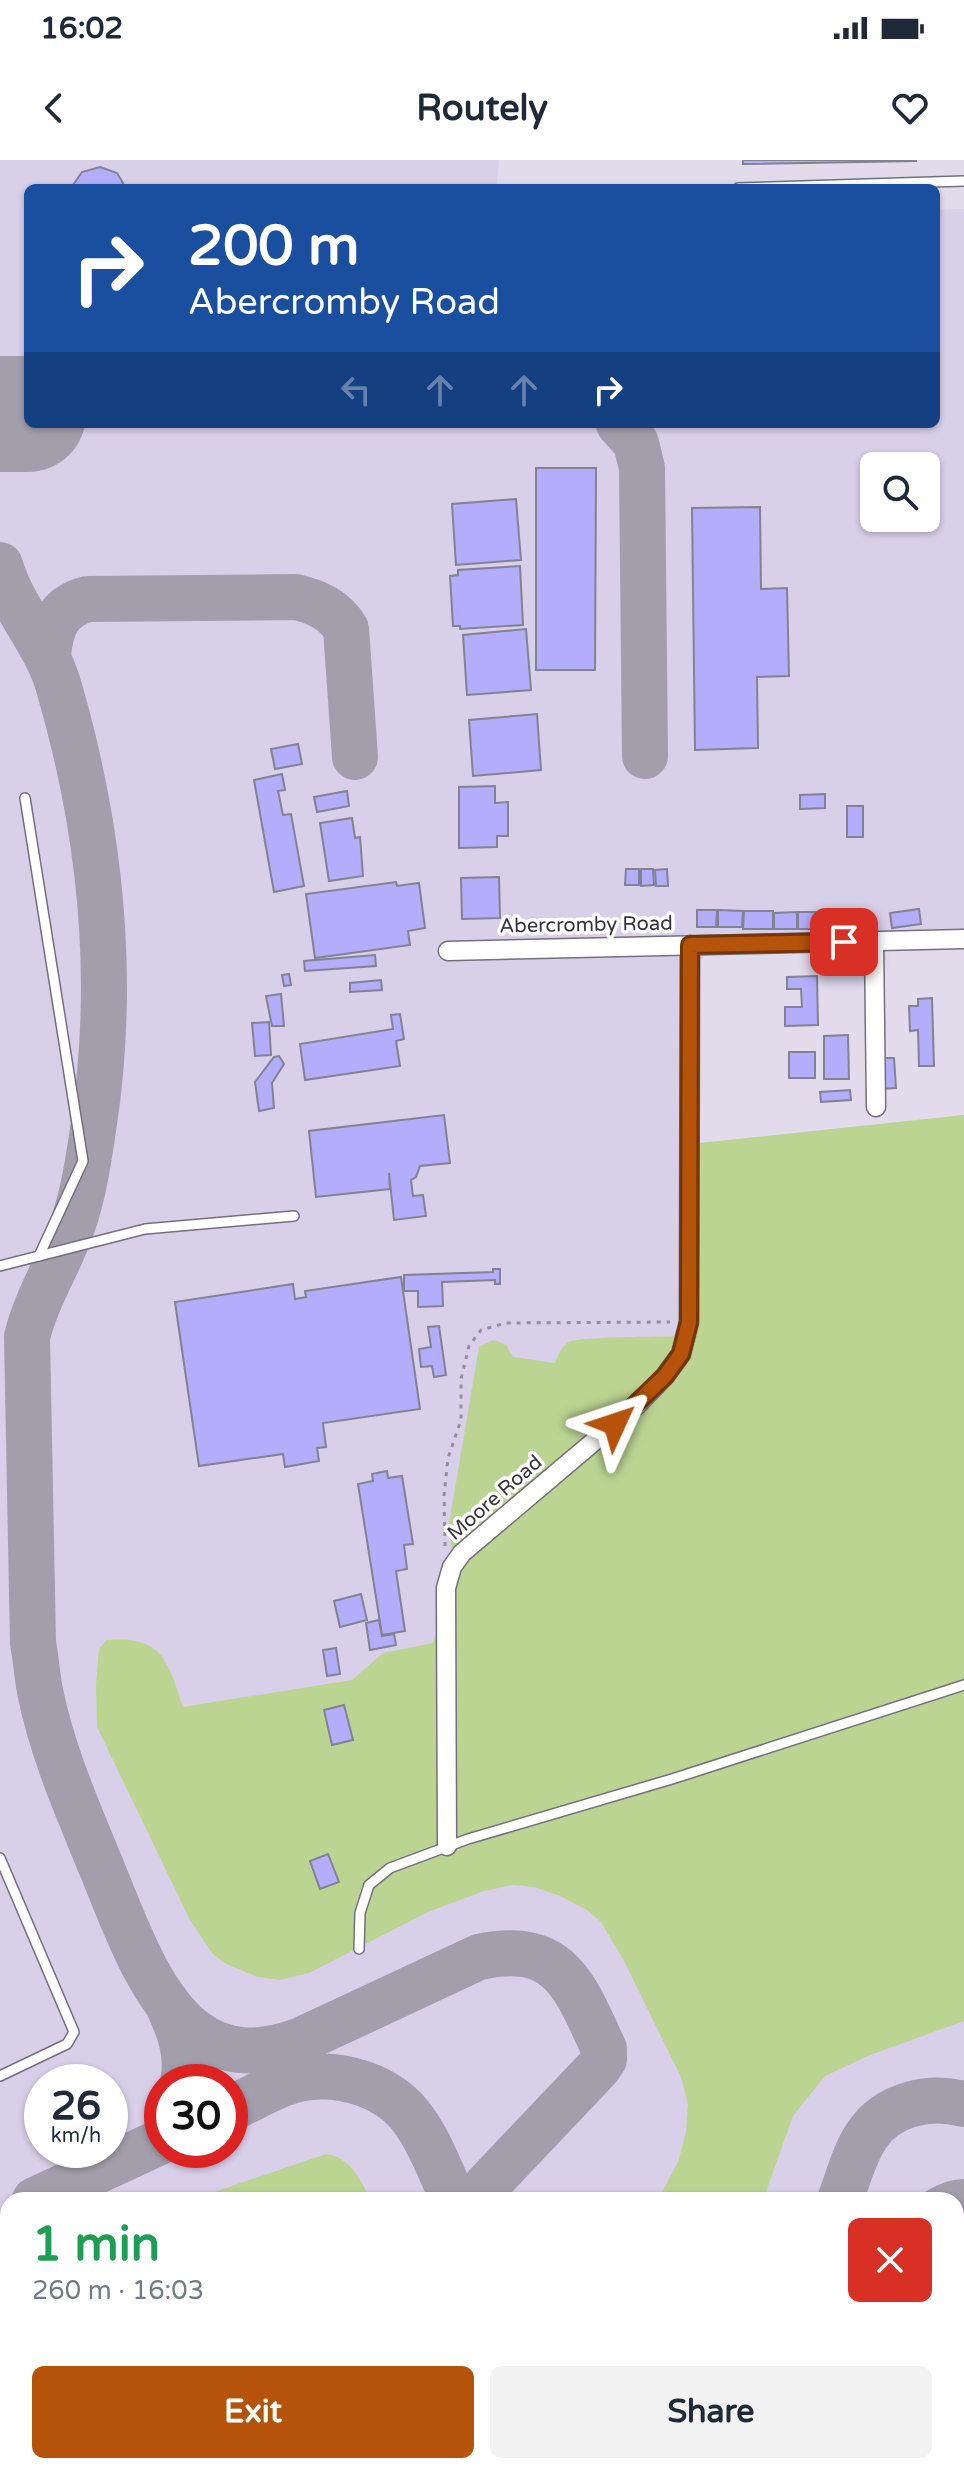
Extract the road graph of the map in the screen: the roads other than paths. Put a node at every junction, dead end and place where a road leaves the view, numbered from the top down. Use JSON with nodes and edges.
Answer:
{"nodes":[{"id":1,"x":964,"y":181,"type":"edge"},
{"id":2,"x":867,"y":184,"type":"edge"},
{"id":3,"x":25,"y":798,"type":"dead end"},
{"id":4,"x":964,"y":939,"type":"edge"},
{"id":5,"x":874,"y":941,"type":"junction"},
{"id":6,"x":690,"y":945,"type":"junction"},
{"id":7,"x":448,"y":951,"type":"dead end"},
{"id":8,"x":876,"y":1107,"type":"dead end"},
{"id":9,"x":294,"y":1216,"type":"dead end"},
{"id":10,"x":39,"y":1256,"type":"junction"},
{"id":11,"x":0,"y":1266,"type":"edge"},
{"id":12,"x":964,"y":1685,"type":"edge"},
{"id":13,"x":447,"y":1846,"type":"junction"},
{"id":14,"x":0,"y":1858,"type":"edge"},
{"id":15,"x":359,"y":1949,"type":"dead end"},
{"id":16,"x":0,"y":2076,"type":"edge"}],
"edges":[{"from":1,"to":2,"type":"lane"},
{"from":3,"to":10,"type":"lane"},
{"from":4,"to":5,"type":"street","name":"Abercromby Road"},
{"from":5,"to":6,"type":"street","name":"Abercromby Road"},
{"from":5,"to":8,"type":"street"},
{"from":6,"to":7,"type":"street","name":"Abercromby Road"},
{"from":6,"to":13,"type":"street","name":"Moore Road"},
{"from":9,"to":10,"type":"lane"},
{"from":10,"to":11,"type":"lane"},
{"from":12,"to":13,"type":"lane"},
{"from":13,"to":15,"type":"lane"},
{"from":14,"to":16,"type":"lane"}]}
